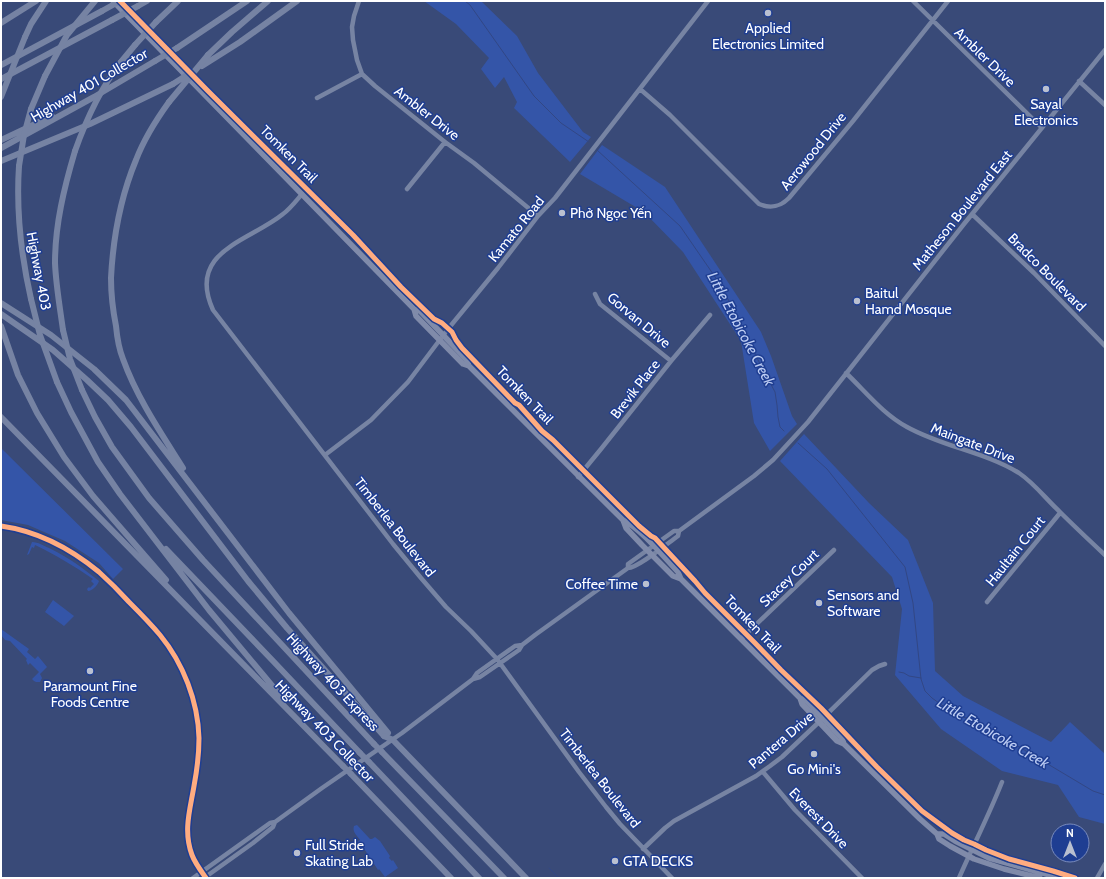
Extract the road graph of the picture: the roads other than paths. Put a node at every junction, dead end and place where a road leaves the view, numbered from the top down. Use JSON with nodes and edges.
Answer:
{"nodes":[{"id":1,"x":36,"y":1,"type":"edge"},
{"id":2,"x":46,"y":1,"type":"edge"},
{"id":3,"x":96,"y":1,"type":"edge"},
{"id":4,"x":113,"y":1,"type":"edge"},
{"id":5,"x":120,"y":1,"type":"edge"},
{"id":6,"x":147,"y":1,"type":"edge"},
{"id":7,"x":178,"y":1,"type":"edge"},
{"id":8,"x":247,"y":1,"type":"edge"},
{"id":9,"x":268,"y":1,"type":"edge"},
{"id":10,"x":297,"y":1,"type":"edge"},
{"id":11,"x":359,"y":1,"type":"edge"},
{"id":12,"x":708,"y":1,"type":"edge"},
{"id":13,"x":913,"y":1,"type":"edge"},
{"id":14,"x":948,"y":1,"type":"edge"},
{"id":15,"x":932,"y":20,"type":"junction"},
{"id":16,"x":1,"y":22,"type":"edge"},
{"id":17,"x":1105,"y":50,"type":"edge"},
{"id":18,"x":1,"y":65,"type":"edge"},
{"id":19,"x":362,"y":74,"type":"junction"},
{"id":20,"x":1,"y":79,"type":"edge"},
{"id":21,"x":1079,"y":82,"type":"junction"},
{"id":22,"x":640,"y":90,"type":"junction"},
{"id":23,"x":1,"y":98,"type":"edge"},
{"id":24,"x":94,"y":98,"type":"junction"},
{"id":25,"x":317,"y":98,"type":"dead end"},
{"id":26,"x":1105,"y":105,"type":"edge"},
{"id":27,"x":1042,"y":128,"type":"junction"},
{"id":28,"x":1,"y":140,"type":"edge"},
{"id":29,"x":445,"y":142,"type":"junction"},
{"id":30,"x":1,"y":148,"type":"edge"},
{"id":31,"x":1,"y":161,"type":"edge"},
{"id":32,"x":407,"y":189,"type":"dead end"},
{"id":33,"x":302,"y":194,"type":"junction"},
{"id":34,"x":972,"y":214,"type":"junction"},
{"id":35,"x":538,"y":216,"type":"junction"},
{"id":36,"x":595,"y":294,"type":"dead end"},
{"id":37,"x":1,"y":303,"type":"edge"},
{"id":38,"x":414,"y":309,"type":"junction"},
{"id":39,"x":1,"y":314,"type":"edge"},
{"id":40,"x":710,"y":315,"type":"dead end"},
{"id":41,"x":1,"y":328,"type":"edge"},
{"id":42,"x":444,"y":335,"type":"junction"},
{"id":43,"x":440,"y":340,"type":"junction"},
{"id":44,"x":1105,"y":346,"type":"edge"},
{"id":45,"x":671,"y":361,"type":"junction"},
{"id":46,"x":469,"y":366,"type":"junction"},
{"id":47,"x":846,"y":373,"type":"junction"},
{"id":48,"x":1,"y":417,"type":"edge"},
{"id":49,"x":1,"y":423,"type":"edge"},
{"id":50,"x":29,"y":447,"type":"junction"},
{"id":51,"x":325,"y":456,"type":"junction"},
{"id":52,"x":578,"y":476,"type":"junction"},
{"id":53,"x":149,"y":498,"type":"joint"},
{"id":54,"x":203,"y":500,"type":"junction"},
{"id":55,"x":1060,"y":513,"type":"junction"},
{"id":56,"x":623,"y":520,"type":"junction"},
{"id":57,"x":1,"y":526,"type":"edge"},
{"id":58,"x":152,"y":535,"type":"junction"},
{"id":59,"x":655,"y":548,"type":"junction"},
{"id":60,"x":834,"y":550,"type":"dead end"},
{"id":61,"x":649,"y":552,"type":"junction"},
{"id":62,"x":1105,"y":555,"type":"edge"},
{"id":63,"x":681,"y":579,"type":"junction"},
{"id":64,"x":182,"y":601,"type":"junction"},
{"id":65,"x":987,"y":602,"type":"dead end"},
{"id":66,"x":741,"y":639,"type":"junction"},
{"id":67,"x":522,"y":645,"type":"junction"},
{"id":68,"x":497,"y":659,"type":"junction"},
{"id":69,"x":500,"y":663,"type":"junction"},
{"id":70,"x":886,"y":664,"type":"dead end"},
{"id":71,"x":473,"y":679,"type":"junction"},
{"id":72,"x":282,"y":704,"type":"junction"},
{"id":73,"x":821,"y":720,"type":"junction"},
{"id":74,"x":386,"y":734,"type":"junction"},
{"id":75,"x":763,"y":772,"type":"junction"},
{"id":76,"x":1002,"y":782,"type":"dead end"},
{"id":77,"x":275,"y":822,"type":"junction"},
{"id":78,"x":938,"y":834,"type":"junction"},
{"id":79,"x":643,"y":849,"type":"junction"},
{"id":80,"x":972,"y":850,"type":"junction"},
{"id":81,"x":969,"y":856,"type":"junction"},
{"id":82,"x":1105,"y":864,"type":"edge"},
{"id":83,"x":202,"y":872,"type":"junction"},
{"id":84,"x":193,"y":878,"type":"edge"},
{"id":85,"x":204,"y":878,"type":"edge"},
{"id":86,"x":451,"y":878,"type":"edge"},
{"id":87,"x":479,"y":878,"type":"edge"},
{"id":88,"x":504,"y":878,"type":"edge"},
{"id":89,"x":526,"y":878,"type":"edge"},
{"id":90,"x":672,"y":878,"type":"edge"},
{"id":91,"x":862,"y":878,"type":"edge"},
{"id":92,"x":959,"y":878,"type":"edge"},
{"id":93,"x":1040,"y":878,"type":"edge"},
{"id":94,"x":1060,"y":878,"type":"edge"},
{"id":95,"x":1097,"y":878,"type":"edge"}],
"edges":[{"from":1,"to":16,"type":"highway"},
{"from":2,"to":23,"type":"highway","bridge":true},
{"from":3,"to":58,"type":"highway","name":"Highway 403","bridge":true},
{"from":4,"to":33,"type":"main road"},
{"from":5,"to":18,"type":"highway","bridge":true},
{"from":6,"to":20,"type":"highway","bridge":true},
{"from":7,"to":53,"type":"highway","name":"Highway 403","bridge":true},
{"from":8,"to":24,"type":"highway","name":"Highway 401 Collector","bridge":true},
{"from":9,"to":54,"type":"highway","bridge":true},
{"from":10,"to":31,"type":"highway","bridge":true},
{"from":11,"to":19,"type":"street"},
{"from":12,"to":22,"type":"street","name":"Kamato Road"},
{"from":13,"to":15,"type":"street","name":"Ambler Drive"},
{"from":14,"to":15,"type":"street","name":"Aerowood Drive"},
{"from":15,"to":22,"type":"street","name":"Aerowood Drive"},
{"from":15,"to":27,"type":"street","name":"Ambler Drive"},
{"from":17,"to":21,"type":"street","name":"Matheson Boulevard East"},
{"from":19,"to":25,"type":"street"},
{"from":19,"to":29,"type":"street","name":"Ambler Drive"},
{"from":21,"to":26,"type":"street"},
{"from":21,"to":27,"type":"street","name":"Matheson Boulevard East"},
{"from":22,"to":35,"type":"street","name":"Kamato Road"},
{"from":24,"to":28,"type":"highway"},
{"from":24,"to":30,"type":"highway","name":"Highway 401 Collector"},
{"from":27,"to":34,"type":"street","name":"Matheson Boulevard East"},
{"from":29,"to":32,"type":"street"},
{"from":29,"to":35,"type":"street","name":"Ambler Drive"},
{"from":33,"to":38,"type":"main road"},
{"from":33,"to":51,"type":"street","name":"Timberlea Boulevard"},
{"from":34,"to":44,"type":"street","name":"Bradco Boulevard"},
{"from":34,"to":47,"type":"street","name":"Matheson Boulevard East"},
{"from":35,"to":42,"type":"street","name":"Kamato Road"},
{"from":36,"to":45,"type":"street","name":"Gorvan Drive"},
{"from":37,"to":54,"type":"highway"},
{"from":38,"to":42,"type":"main road"},
{"from":38,"to":43,"type":"main road"},
{"from":39,"to":74,"type":"highway"},
{"from":40,"to":45,"type":"street","name":"Brevik Place"},
{"from":41,"to":64,"type":"highway"},
{"from":42,"to":43,"type":"street","name":"Kamato Road"},
{"from":42,"to":46,"type":"main road"},
{"from":43,"to":46,"type":"main road"},
{"from":43,"to":51,"type":"street","name":"Kamato Road"},
{"from":45,"to":52,"type":"street","name":"Brevik Place"},
{"from":46,"to":52,"type":"main road"},
{"from":47,"to":55,"type":"street","name":"Maingate Drive"},
{"from":47,"to":59,"type":"street","name":"Matheson Boulevard East"},
{"from":48,"to":50,"type":"highway"},
{"from":49,"to":50,"type":"highway"},
{"from":50,"to":64,"type":"highway"},
{"from":51,"to":68,"type":"street","name":"Timberlea Boulevard"},
{"from":52,"to":56,"type":"main road"},
{"from":53,"to":88,"type":"highway","name":"Highway 403 Express","bridge":true},
{"from":54,"to":74,"type":"highway"},
{"from":55,"to":62,"type":"street","name":"Maingate Drive"},
{"from":55,"to":65,"type":"street","name":"Haultain Court"},
{"from":56,"to":59,"type":"main road"},
{"from":56,"to":61,"type":"main road"},
{"from":57,"to":83,"type":"street"},
{"from":58,"to":72,"type":"highway"},
{"from":58,"to":87,"type":"highway","name":"Highway 403 Express","bridge":true},
{"from":59,"to":61,"type":"street","name":"Matheson Boulevard East"},
{"from":59,"to":63,"type":"main road"},
{"from":60,"to":66,"type":"street","name":"Stacey Court"},
{"from":61,"to":63,"type":"main road"},
{"from":61,"to":67,"type":"street","name":"Matheson Boulevard East"},
{"from":63,"to":66,"type":"main road"},
{"from":64,"to":72,"type":"highway","name":"Highway 403 Collector"},
{"from":66,"to":73,"type":"main road"},
{"from":67,"to":68,"type":"street","name":"Matheson Boulevard East"},
{"from":67,"to":69,"type":"street","name":"Matheson Boulevard East"},
{"from":68,"to":69,"type":"street","name":"Timberlea Boulevard"},
{"from":68,"to":71,"type":"street","name":"Matheson Boulevard East"},
{"from":69,"to":71,"type":"street","name":"Matheson Boulevard East"},
{"from":69,"to":79,"type":"street","name":"Timberlea Boulevard"},
{"from":70,"to":73,"type":"street","name":"Pantera Drive"},
{"from":71,"to":77,"type":"street","name":"Matheson Boulevard East"},
{"from":72,"to":86,"type":"highway","name":"Highway 403 Collector","bridge":true},
{"from":73,"to":75,"type":"street","name":"Pantera Drive"},
{"from":73,"to":78,"type":"main road"},
{"from":74,"to":89,"type":"highway","bridge":true},
{"from":75,"to":79,"type":"street","name":"Pantera Drive"},
{"from":75,"to":91,"type":"street","name":"Everest Drive"},
{"from":76,"to":80,"type":"street"},
{"from":77,"to":83,"type":"street","name":"Matheson Boulevard East"},
{"from":77,"to":85,"type":"street","name":"Matheson Boulevard East"},
{"from":78,"to":80,"type":"main road"},
{"from":78,"to":81,"type":"main road"},
{"from":79,"to":90,"type":"street","name":"Timberlea Boulevard"},
{"from":80,"to":81,"type":"street"},
{"from":80,"to":94,"type":"main road"},
{"from":81,"to":92,"type":"street"},
{"from":81,"to":93,"type":"main road"},
{"from":82,"to":95,"type":"street"},
{"from":83,"to":84,"type":"street","name":"Matheson Boulevard East"}]}
